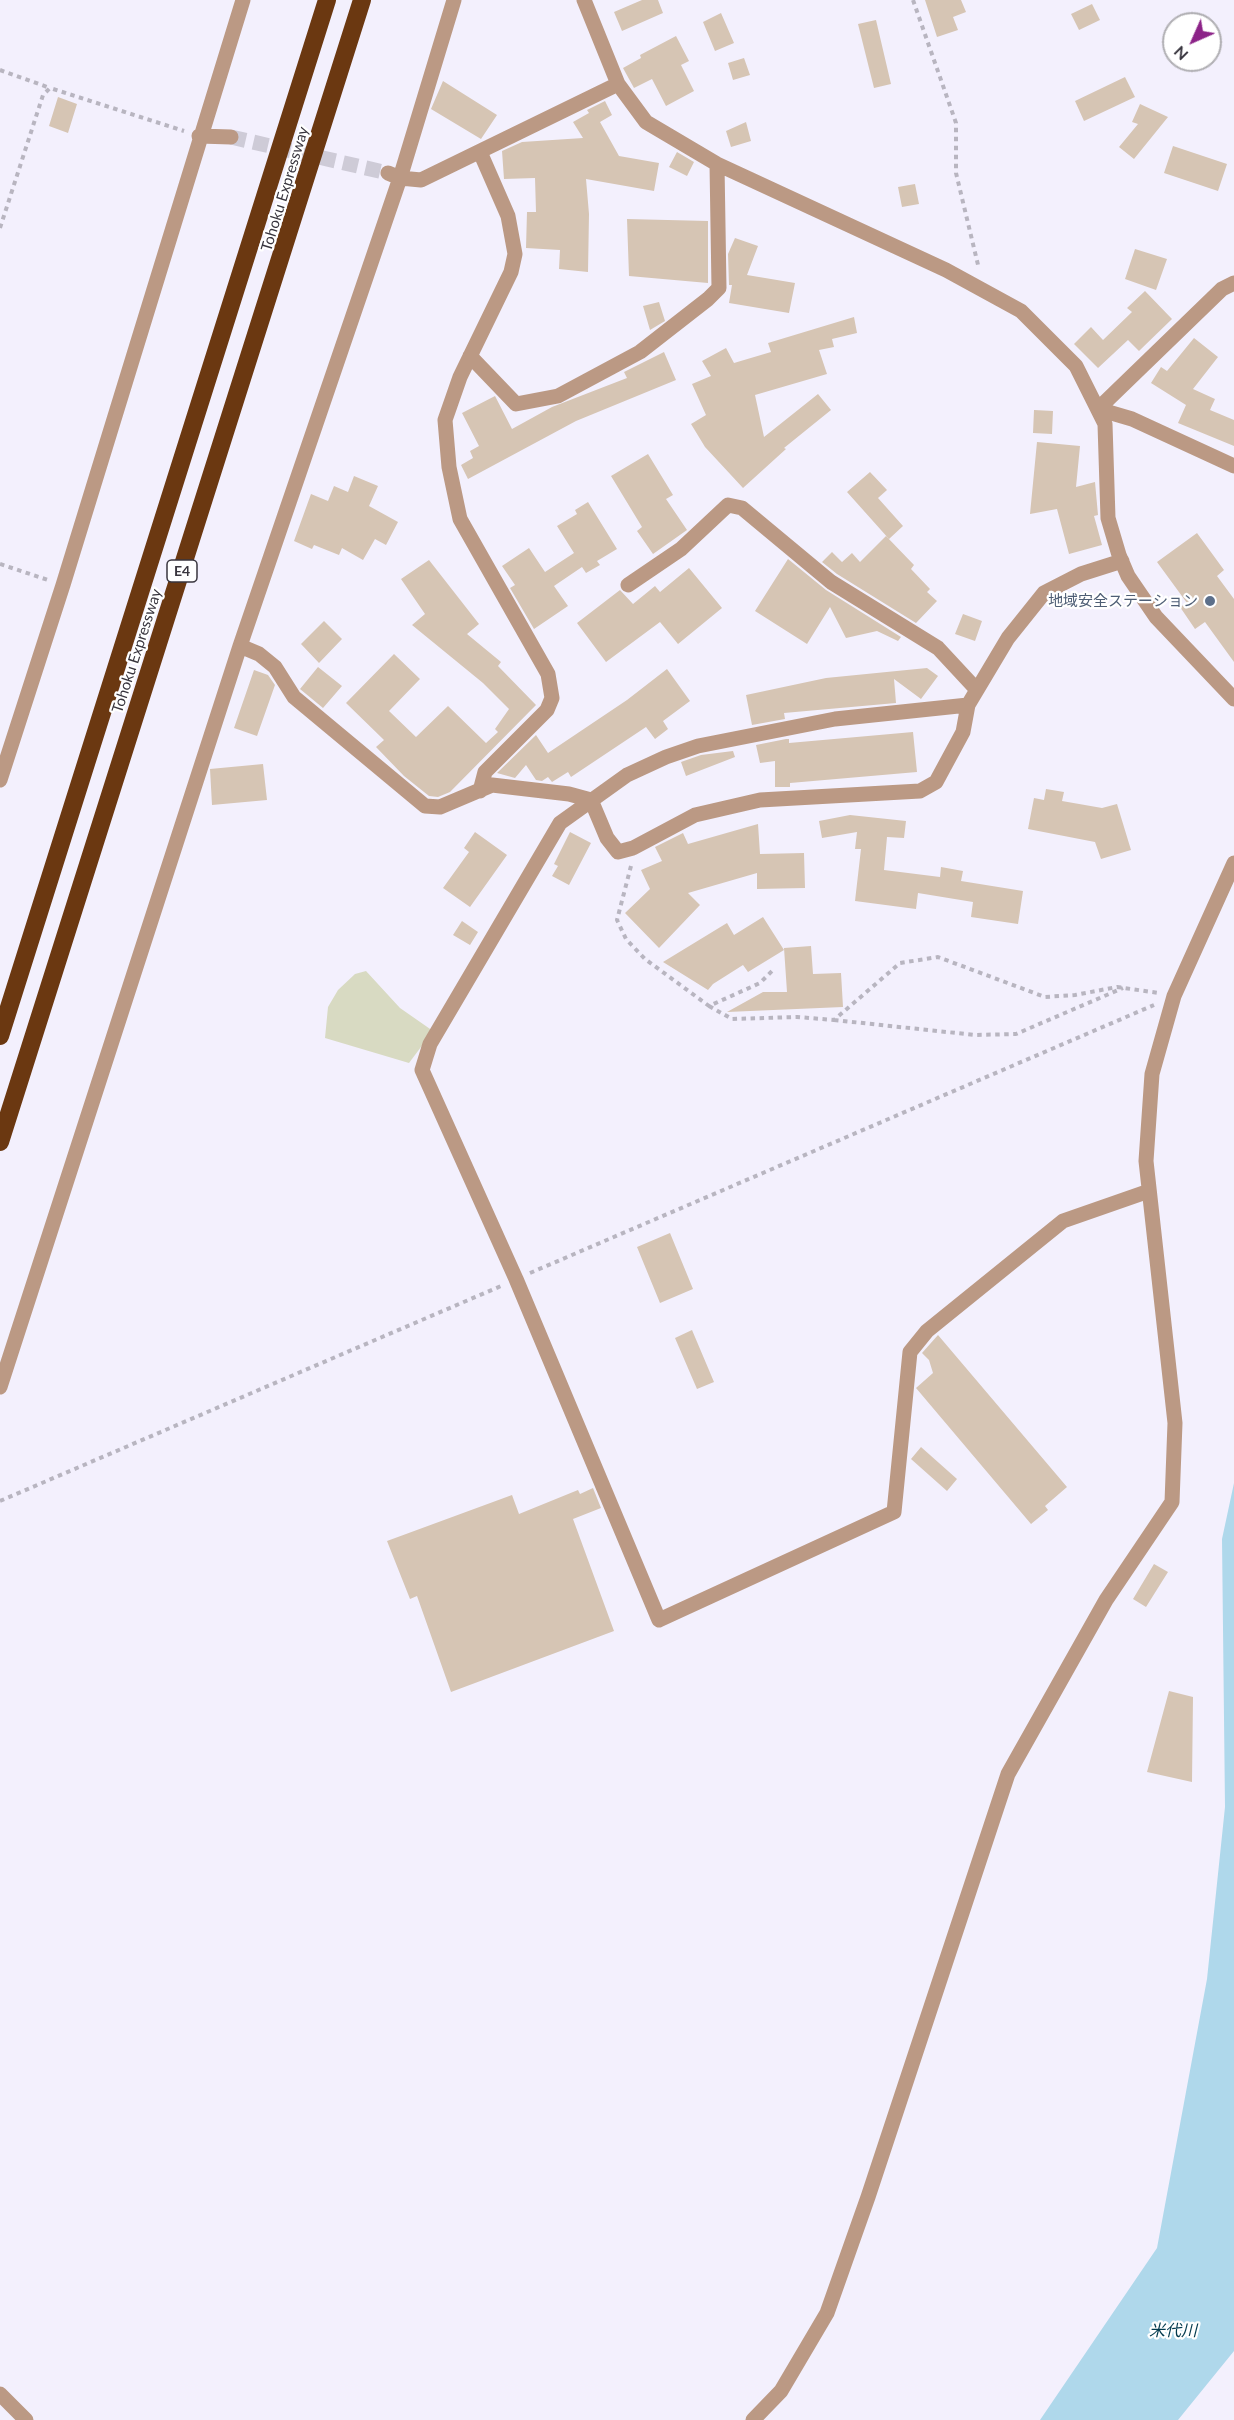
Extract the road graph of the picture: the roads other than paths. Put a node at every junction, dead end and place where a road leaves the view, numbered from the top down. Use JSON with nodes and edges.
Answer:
{"nodes":[{"id":1,"x":243,"y":0,"type":"edge"},
{"id":2,"x":327,"y":0,"type":"edge"},
{"id":3,"x":362,"y":0,"type":"edge"},
{"id":4,"x":454,"y":0,"type":"edge"},
{"id":5,"x":584,"y":0,"type":"edge"},
{"id":6,"x":618,"y":84,"type":"junction"},
{"id":7,"x":199,"y":136,"type":"junction"},
{"id":8,"x":231,"y":137,"type":"tunnel mouth"},
{"id":9,"x":480,"y":152,"type":"junction"},
{"id":10,"x":717,"y":164,"type":"junction"},
{"id":11,"x":394,"y":176,"type":"junction"},
{"id":12,"x":1234,"y":283,"type":"edge"},
{"id":13,"x":470,"y":357,"type":"junction"},
{"id":14,"x":1098,"y":409,"type":"junction"},
{"id":15,"x":1234,"y":466,"type":"edge"},
{"id":16,"x":1122,"y":561,"type":"junction"},
{"id":17,"x":628,"y":585,"type":"dead end"},
{"id":18,"x":240,"y":646,"type":"junction"},
{"id":19,"x":977,"y":690,"type":"junction"},
{"id":20,"x":1234,"y":699,"type":"edge"},
{"id":21,"x":968,"y":705,"type":"junction"},
{"id":22,"x":0,"y":780,"type":"edge"},
{"id":23,"x":480,"y":791,"type":"junction"},
{"id":24,"x":591,"y":800,"type":"junction"},
{"id":25,"x":1234,"y":863,"type":"edge"},
{"id":26,"x":0,"y":1036,"type":"edge"},
{"id":27,"x":0,"y":1142,"type":"edge"},
{"id":28,"x":1149,"y":1191,"type":"junction"},
{"id":29,"x":6,"y":1349,"type":"edge"},
{"id":30,"x":0,"y":1387,"type":"edge"},
{"id":31,"x":0,"y":2394,"type":"edge"},
{"id":32,"x":26,"y":2420,"type":"edge"},
{"id":33,"x":753,"y":2420,"type":"edge"}],
"edges":[{"from":1,"to":7,"type":"street"},
{"from":2,"to":26,"type":"highway","name":"Tohoku Expressway","number":"E4"},
{"from":3,"to":27,"type":"highway","name":"Tohoku Expressway","number":"E4"},
{"from":4,"to":11,"type":"street"},
{"from":5,"to":6,"type":"street"},
{"from":6,"to":9,"type":"street"},
{"from":6,"to":10,"type":"street"},
{"from":7,"to":8,"type":"street"},
{"from":7,"to":22,"type":"street"},
{"from":9,"to":11,"type":"street"},
{"from":9,"to":13,"type":"street"},
{"from":10,"to":13,"type":"street"},
{"from":10,"to":14,"type":"street"},
{"from":11,"to":18,"type":"street"},
{"from":12,"to":14,"type":"street"},
{"from":13,"to":23,"type":"street"},
{"from":14,"to":15,"type":"street"},
{"from":14,"to":16,"type":"street"},
{"from":16,"to":19,"type":"street"},
{"from":16,"to":20,"type":"street"},
{"from":17,"to":19,"type":"street"},
{"from":18,"to":23,"type":"street"},
{"from":18,"to":29,"type":"street"},
{"from":19,"to":21,"type":"street"},
{"from":21,"to":24,"type":"street"},
{"from":21,"to":24,"type":"street"},
{"from":23,"to":24,"type":"street"},
{"from":24,"to":28,"type":"street"},
{"from":25,"to":28,"type":"street"},
{"from":28,"to":33,"type":"street"},
{"from":29,"to":30,"type":"street"},
{"from":31,"to":32,"type":"street"}]}
